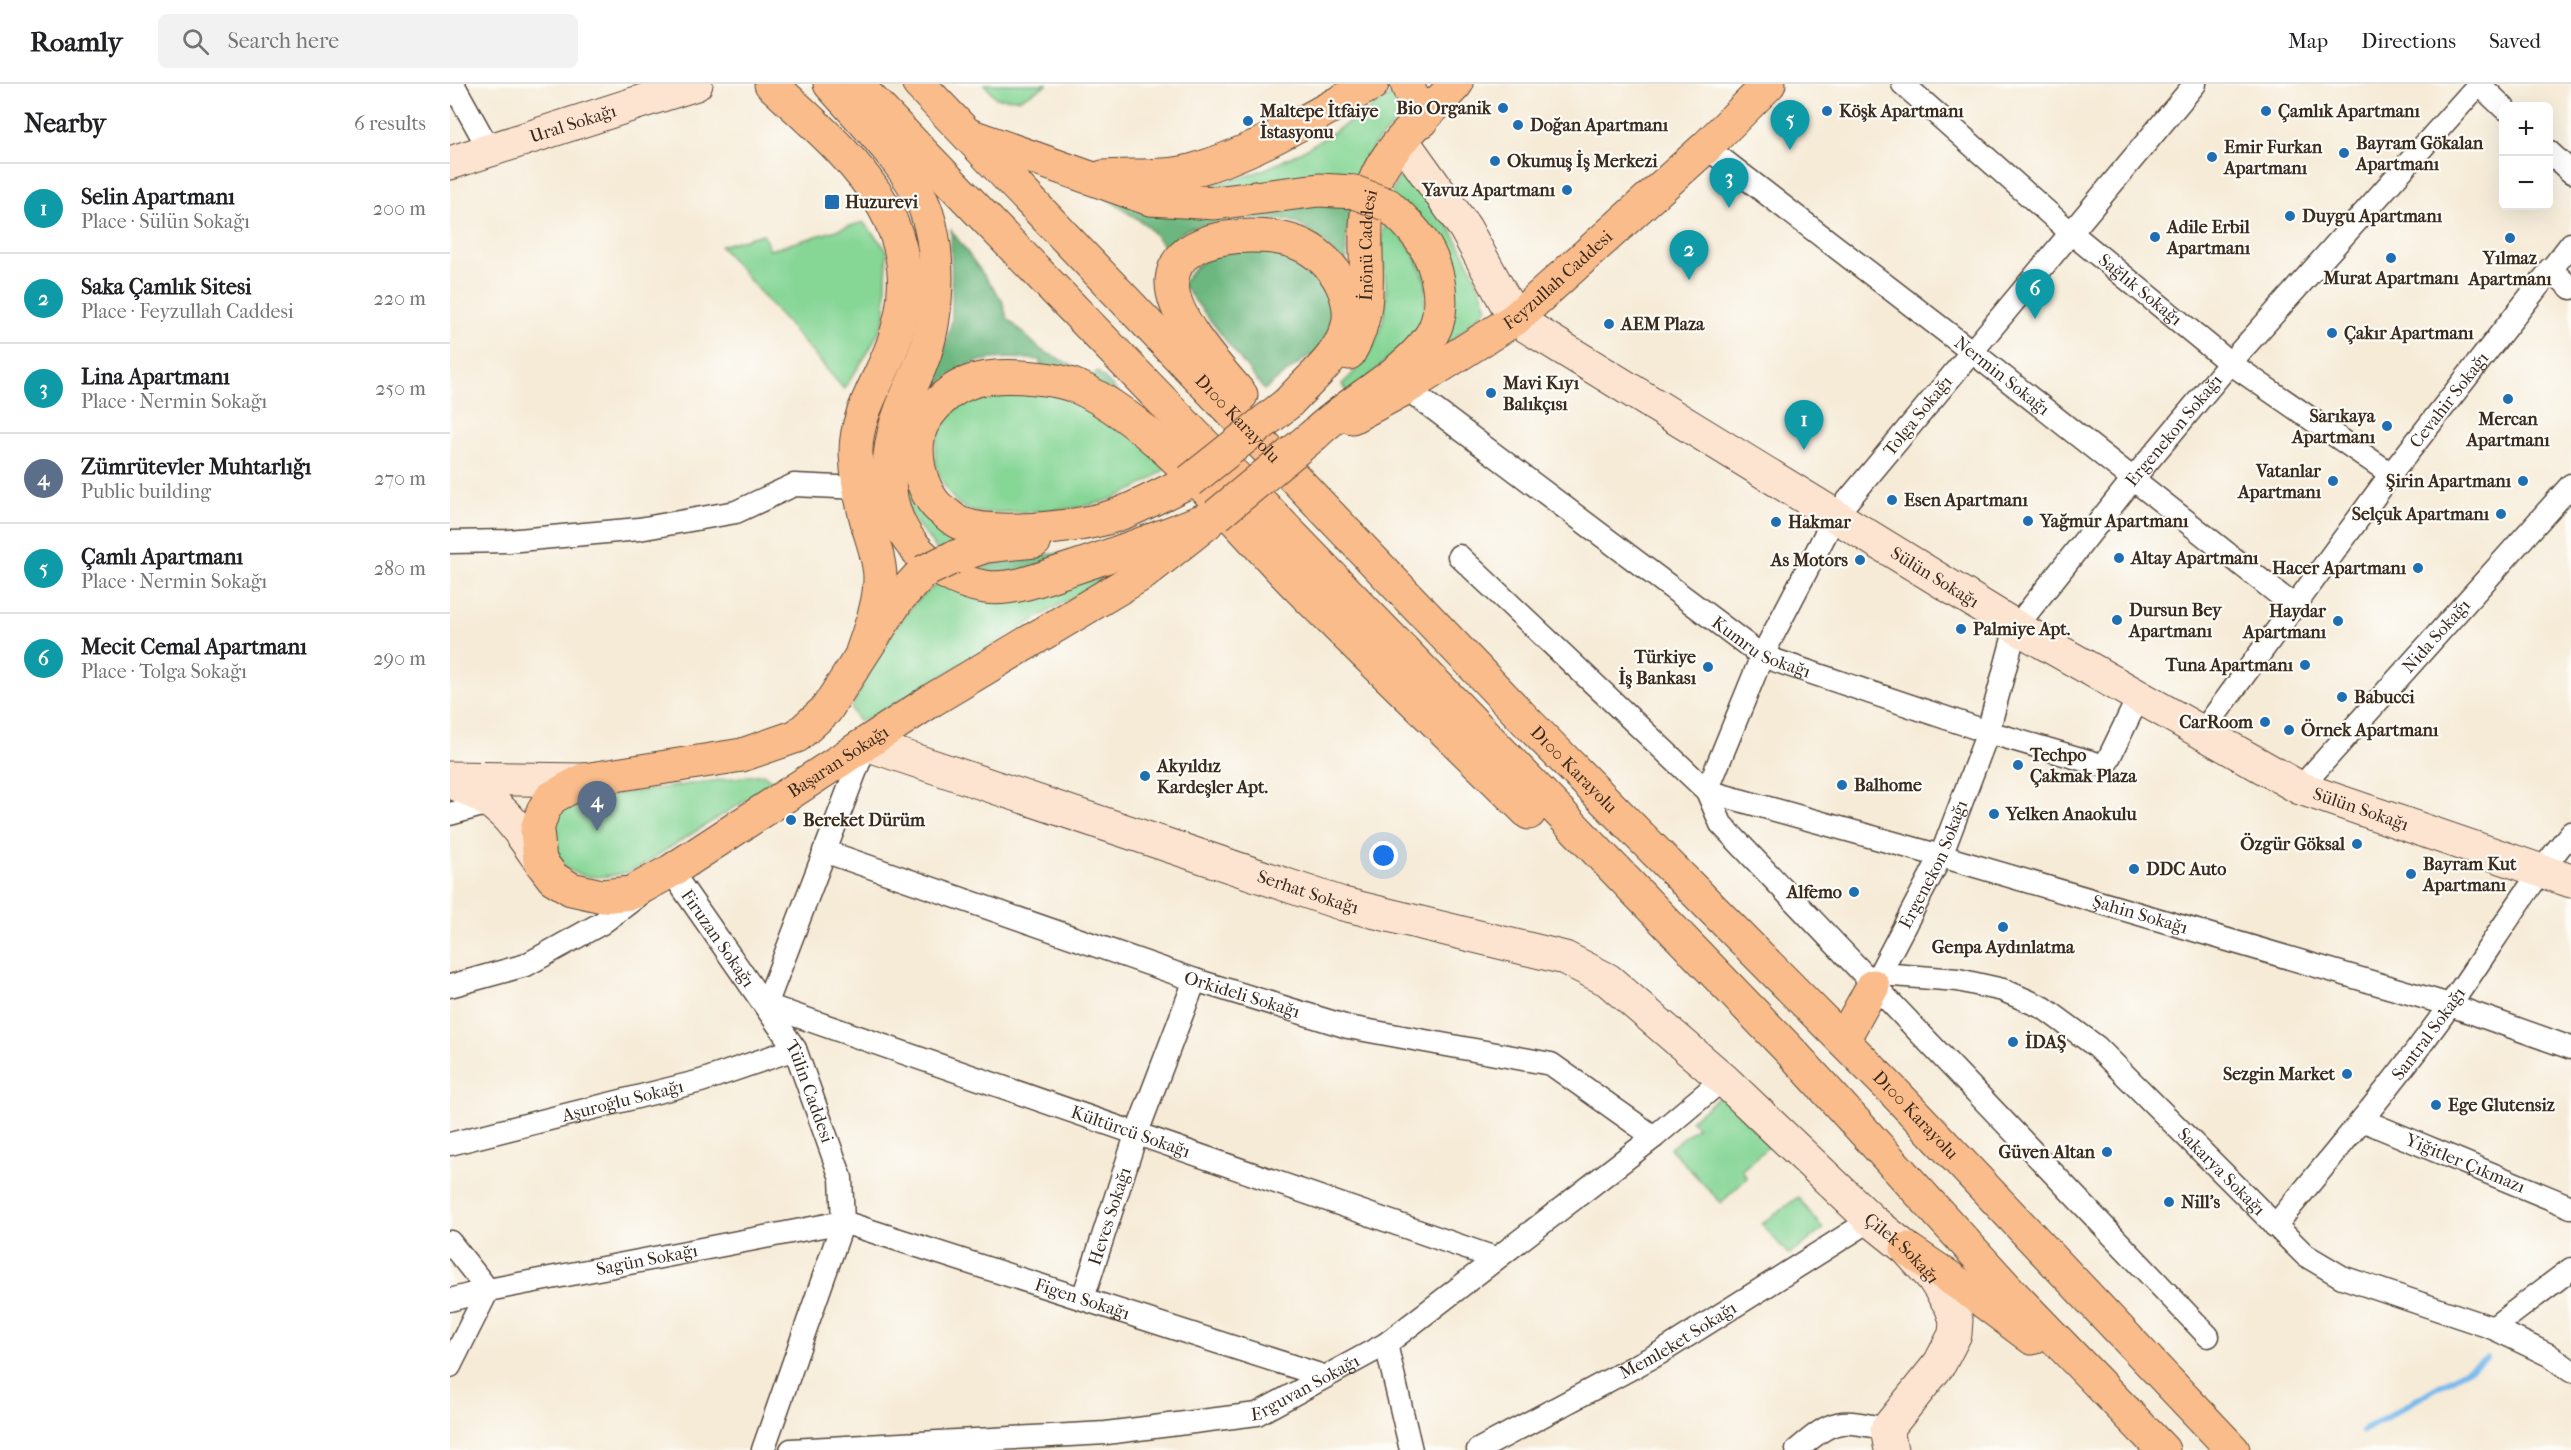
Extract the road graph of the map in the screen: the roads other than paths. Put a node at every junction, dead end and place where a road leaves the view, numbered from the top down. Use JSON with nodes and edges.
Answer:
{"nodes":[{"id":1,"x":453,"y":84,"type":"edge"},
{"id":2,"x":696,"y":84,"type":"edge"},
{"id":3,"x":771,"y":84,"type":"edge"},
{"id":4,"x":830,"y":84,"type":"edge"},
{"id":5,"x":856,"y":84,"type":"edge"},
{"id":6,"x":919,"y":84,"type":"edge"},
{"id":7,"x":931,"y":84,"type":"edge"},
{"id":8,"x":1372,"y":84,"type":"edge"},
{"id":9,"x":1407,"y":84,"type":"edge"},
{"id":10,"x":1456,"y":84,"type":"edge"},
{"id":11,"x":1769,"y":84,"type":"edge"},
{"id":12,"x":1903,"y":84,"type":"edge"},
{"id":13,"x":2195,"y":84,"type":"edge"},
{"id":14,"x":2479,"y":84,"type":"edge"},
{"id":15,"x":2499,"y":103,"type":"edge"},
{"id":16,"x":1412,"y":130,"type":"junction"},
{"id":17,"x":963,"y":133,"type":"junction"},
{"id":18,"x":1706,"y":147,"type":"junction"},
{"id":19,"x":489,"y":149,"type":"junction"},
{"id":20,"x":892,"y":155,"type":"junction"},
{"id":21,"x":2553,"y":156,"type":"edge"},
{"id":22,"x":450,"y":163,"type":"edge"},
{"id":23,"x":2571,"y":172,"type":"edge"},
{"id":24,"x":1089,"y":178,"type":"junction"},
{"id":25,"x":2070,"y":232,"type":"junction"},
{"id":26,"x":2571,"y":244,"type":"edge"},
{"id":27,"x":2550,"y":269,"type":"junction"},
{"id":28,"x":2571,"y":288,"type":"edge"},
{"id":29,"x":1515,"y":319,"type":"junction"},
{"id":30,"x":1971,"y":351,"type":"junction"},
{"id":31,"x":2230,"y":363,"type":"junction"},
{"id":32,"x":1406,"y":388,"type":"junction"},
{"id":33,"x":1288,"y":403,"type":"junction"},
{"id":34,"x":857,"y":433,"type":"junction"},
{"id":35,"x":1315,"y":434,"type":"junction"},
{"id":36,"x":2391,"y":474,"type":"junction"},
{"id":37,"x":2133,"y":479,"type":"junction"},
{"id":38,"x":1190,"y":481,"type":"junction"},
{"id":39,"x":2571,"y":485,"type":"edge"},
{"id":40,"x":860,"y":489,"type":"junction"},
{"id":41,"x":1330,"y":514,"type":"junction"},
{"id":42,"x":1217,"y":515,"type":"junction"},
{"id":43,"x":1834,"y":516,"type":"junction"},
{"id":44,"x":450,"y":542,"type":"edge"},
{"id":45,"x":1459,"y":556,"type":"dead end"},
{"id":46,"x":2295,"y":607,"type":"junction"},
{"id":47,"x":2016,"y":627,"type":"junction"},
{"id":48,"x":862,"y":652,"type":"junction"},
{"id":49,"x":1762,"y":656,"type":"junction"},
{"id":50,"x":2138,"y":698,"type":"junction"},
{"id":51,"x":1989,"y":732,"type":"junction"},
{"id":52,"x":2201,"y":734,"type":"junction"},
{"id":53,"x":866,"y":744,"type":"junction"},
{"id":54,"x":742,"y":755,"type":"junction"},
{"id":55,"x":827,"y":767,"type":"junction"},
{"id":56,"x":450,"y":780,"type":"edge"},
{"id":57,"x":584,"y":780,"type":"junction"},
{"id":58,"x":2300,"y":788,"type":"junction"},
{"id":59,"x":1707,"y":791,"type":"junction"},
{"id":60,"x":493,"y":802,"type":"junction"},
{"id":61,"x":450,"y":814,"type":"edge"},
{"id":62,"x":2571,"y":833,"type":"edge"},
{"id":63,"x":824,"y":851,"type":"junction"},
{"id":64,"x":1941,"y":856,"type":"junction"},
{"id":65,"x":540,"y":861,"type":"junction"},
{"id":66,"x":2541,"y":869,"type":"junction"},
{"id":67,"x":671,"y":871,"type":"junction"},
{"id":68,"x":2571,"y":881,"type":"edge"},
{"id":69,"x":1705,"y":965,"type":"junction"},
{"id":70,"x":1195,"y":980,"type":"junction"},
{"id":71,"x":1876,"y":980,"type":"junction"},
{"id":72,"x":450,"y":986,"type":"edge"},
{"id":73,"x":766,"y":1005,"type":"junction"},
{"id":74,"x":2450,"y":1005,"type":"junction"},
{"id":75,"x":1843,"y":1040,"type":"junction"},
{"id":76,"x":2571,"y":1048,"type":"edge"},
{"id":77,"x":795,"y":1049,"type":"junction"},
{"id":78,"x":1723,"y":1079,"type":"junction"},
{"id":79,"x":2362,"y":1120,"type":"junction"},
{"id":80,"x":1136,"y":1135,"type":"junction"},
{"id":81,"x":1654,"y":1137,"type":"junction"},
{"id":82,"x":450,"y":1144,"type":"edge"},
{"id":83,"x":2571,"y":1207,"type":"edge"},
{"id":84,"x":1871,"y":1221,"type":"junction"},
{"id":85,"x":843,"y":1222,"type":"junction"},
{"id":86,"x":2275,"y":1226,"type":"junction"},
{"id":87,"x":450,"y":1242,"type":"edge"},
{"id":88,"x":1906,"y":1249,"type":"junction"},
{"id":89,"x":1494,"y":1258,"type":"junction"},
{"id":90,"x":2571,"y":1269,"type":"edge"},
{"id":91,"x":488,"y":1290,"type":"junction"},
{"id":92,"x":1083,"y":1298,"type":"junction"},
{"id":93,"x":450,"y":1300,"type":"edge"},
{"id":94,"x":2493,"y":1328,"type":"junction"},
{"id":95,"x":2208,"y":1336,"type":"dead end"},
{"id":96,"x":1386,"y":1344,"type":"junction"},
{"id":97,"x":450,"y":1366,"type":"edge"},
{"id":98,"x":2571,"y":1371,"type":"edge"},
{"id":99,"x":1323,"y":1376,"type":"junction"},
{"id":100,"x":2115,"y":1400,"type":"junction"},
{"id":101,"x":1889,"y":1440,"type":"edge"},
{"id":102,"x":1103,"y":1441,"type":"edge"},
{"id":103,"x":983,"y":1445,"type":"edge"},
{"id":104,"x":763,"y":1450,"type":"edge"},
{"id":105,"x":791,"y":1450,"type":"edge"},
{"id":106,"x":1412,"y":1450,"type":"edge"},
{"id":107,"x":1478,"y":1450,"type":"edge"},
{"id":108,"x":1797,"y":1450,"type":"edge"},
{"id":109,"x":2163,"y":1450,"type":"edge"},
{"id":110,"x":2233,"y":1450,"type":"edge"}],
"edges":[{"from":1,"to":19,"type":"street"},
{"from":2,"to":19,"type":"main road","name":"Ural Sokağı"},
{"from":3,"to":34,"type":"main road"},
{"from":4,"to":20,"type":"main road"},
{"from":5,"to":69,"type":"main road"},
{"from":6,"to":17,"type":"main road","name":"D100 Karayolu"},
{"from":7,"to":17,"type":"main road"},
{"from":8,"to":24,"type":"main road"},
{"from":9,"to":16,"type":"main road"},
{"from":10,"to":16,"type":"main road","name":"İnönü Caddesi"},
{"from":11,"to":18,"type":"main road","name":"Feyzullah Caddesi"},
{"from":12,"to":25,"type":"street","name":"Sağlık Sokağı"},
{"from":13,"to":25,"type":"street","name":"Tolga Sokağı"},
{"from":14,"to":15,"type":"street"},
{"from":14,"to":31,"type":"street","name":"Ergenekon Sokağı"},
{"from":16,"to":29,"type":"main road"},
{"from":16,"to":33,"type":"main road","name":"İnönü Caddesi"},
{"from":17,"to":24,"type":"main road"},
{"from":17,"to":41,"type":"main road","name":"D100 Karayolu"},
{"from":18,"to":29,"type":"main road","name":"Feyzullah Caddesi"},
{"from":18,"to":30,"type":"street","name":"Nermin Sokağı"},
{"from":19,"to":22,"type":"main road","name":"Ural Sokağı"},
{"from":20,"to":34,"type":"main road"},
{"from":20,"to":42,"type":"main road"},
{"from":21,"to":23,"type":"street"},
{"from":24,"to":35,"type":"main road","bridge":true},
{"from":25,"to":30,"type":"street","name":"Tolga Sokağı"},
{"from":25,"to":31,"type":"street","name":"Sağlık Sokağı"},
{"from":26,"to":27,"type":"street","name":"Cevahir Sokağı"},
{"from":27,"to":28,"type":"street"},
{"from":27,"to":36,"type":"street","name":"Cevahir Sokağı"},
{"from":29,"to":32,"type":"main road","name":"Feyzullah Caddesi"},
{"from":29,"to":43,"type":"main road","name":"Sülün Sokağı"},
{"from":30,"to":37,"type":"street","name":"Nermin Sokağı"},
{"from":30,"to":43,"type":"street","name":"Tolga Sokağı"},
{"from":31,"to":36,"type":"street","name":"Sağlık Sokağı"},
{"from":31,"to":37,"type":"street","name":"Ergenekon Sokağı"},
{"from":32,"to":35,"type":"main road","name":"Feyzullah Caddesi"},
{"from":32,"to":49,"type":"street","name":"Kumru Sokağı"},
{"from":33,"to":38,"type":"main road","bridge":true},
{"from":33,"to":41,"type":"main road"},
{"from":34,"to":40,"type":"main road"},
{"from":35,"to":42,"type":"main road","name":"Başaran Sokağı","bridge":true},
{"from":36,"to":46,"type":"street","name":"Cevahir Sokağı"},
{"from":37,"to":46,"type":"street","name":"Nermin Sokağı"},
{"from":37,"to":47,"type":"street","name":"Ergenekon Sokağı"},
{"from":38,"to":48,"type":"main road"},
{"from":38,"to":69,"type":"main road"},
{"from":39,"to":58,"type":"street","name":"Nida Sokağı"},
{"from":40,"to":44,"type":"street"},
{"from":40,"to":48,"type":"main road"},
{"from":41,"to":75,"type":"main road","name":"D100 Karayolu"},
{"from":42,"to":53,"type":"main road","name":"Başaran Sokağı"},
{"from":43,"to":47,"type":"main road","name":"Sülün Sokağı"},
{"from":43,"to":49,"type":"street","name":"Tolga Sokağı"},
{"from":45,"to":59,"type":"street"},
{"from":46,"to":52,"type":"street","name":"Cevahir Sokağı"},
{"from":47,"to":50,"type":"main road","name":"Sülün Sokağı"},
{"from":47,"to":51,"type":"street","name":"Ergenekon Sokağı"},
{"from":48,"to":54,"type":"main road"},
{"from":49,"to":51,"type":"street","name":"Kumru Sokağı"},
{"from":49,"to":59,"type":"street"},
{"from":50,"to":51,"type":"street","name":"Kumru Sokağı"},
{"from":50,"to":52,"type":"main road","name":"Sülün Sokağı"},
{"from":51,"to":64,"type":"street","name":"Ergenekon Sokağı"},
{"from":52,"to":58,"type":"main road","name":"Sülün Sokağı"},
{"from":53,"to":55,"type":"main road","name":"Başaran Sokağı"},
{"from":53,"to":63,"type":"street"},
{"from":53,"to":78,"type":"main road","name":"Serhat Sokağı"},
{"from":54,"to":55,"type":"main road"},
{"from":54,"to":57,"type":"main road"},
{"from":55,"to":67,"type":"main road","name":"Başaran Sokağı"},
{"from":56,"to":57,"type":"main road"},
{"from":56,"to":60,"type":"main road"},
{"from":57,"to":65,"type":"main road"},
{"from":58,"to":66,"type":"main road","name":"Sülün Sokağı"},
{"from":59,"to":64,"type":"street","name":"Şahin Sokağı"},
{"from":59,"to":71,"type":"street"},
{"from":60,"to":61,"type":"street"},
{"from":60,"to":65,"type":"main road"},
{"from":62,"to":66,"type":"street","name":"Santral Sokağı"},
{"from":63,"to":70,"type":"street","name":"Orkideli Sokağı"},
{"from":63,"to":73,"type":"street"},
{"from":64,"to":71,"type":"street","name":"Ergenekon Sokağı"},
{"from":64,"to":74,"type":"street","name":"Şahin Sokağı"},
{"from":65,"to":67,"type":"main road"},
{"from":66,"to":68,"type":"main road","name":"Sülün Sokağı"},
{"from":66,"to":74,"type":"street","name":"Santral Sokağı"},
{"from":67,"to":72,"type":"street","name":"Başaran Sokağı"},
{"from":67,"to":73,"type":"street","name":"Firuzan Sokağı"},
{"from":69,"to":100,"type":"main road"},
{"from":70,"to":80,"type":"street","name":"Heves Sokağı"},
{"from":70,"to":81,"type":"street","name":"Orkideli Sokağı"},
{"from":71,"to":75,"type":"main road"},
{"from":71,"to":86,"type":"street","name":"Sakarya Sokağı"},
{"from":71,"to":95,"type":"street"},
{"from":73,"to":77,"type":"street","name":"Tülin Caddesi"},
{"from":73,"to":80,"type":"street","name":"Kültürcü Sokağı"},
{"from":74,"to":76,"type":"street","name":"Şahin Sokağı"},
{"from":74,"to":79,"type":"street","name":"Santral Sokağı"},
{"from":75,"to":110,"type":"main road","name":"D100 Karayolu"},
{"from":77,"to":82,"type":"street","name":"Aşuroğlu Sokağı"},
{"from":77,"to":85,"type":"street","name":"Tülin Caddesi"},
{"from":78,"to":81,"type":"street","name":"Erguvan Sokağı"},
{"from":78,"to":84,"type":"main road","name":"Çilek Sokağı"},
{"from":79,"to":83,"type":"street","name":"Yiğitler Çıkmazı"},
{"from":79,"to":86,"type":"street","name":"Santral Sokağı"},
{"from":80,"to":89,"type":"street","name":"Kültürcü Sokağı"},
{"from":80,"to":92,"type":"street","name":"Heves Sokağı"},
{"from":81,"to":89,"type":"street","name":"Erguvan Sokağı"},
{"from":84,"to":88,"type":"main road","name":"Çilek Sokağı"},
{"from":84,"to":107,"type":"street","name":"Memleket Sokağı"},
{"from":85,"to":91,"type":"street","name":"Sagün Sokağı"},
{"from":85,"to":92,"type":"street","name":"Figen Sokağı"},
{"from":85,"to":104,"type":"street","name":"Tülin Caddesi"},
{"from":86,"to":94,"type":"street","name":"Sakarya Sokağı"},
{"from":87,"to":91,"type":"street"},
{"from":88,"to":100,"type":"main road"},
{"from":88,"to":101,"type":"main road","name":"Çilek Sokağı"},
{"from":89,"to":96,"type":"street","name":"Erguvan Sokağı"},
{"from":90,"to":94,"type":"street"},
{"from":91,"to":93,"type":"street","name":"Sagün Sokağı"},
{"from":91,"to":97,"type":"street"},
{"from":92,"to":99,"type":"street","name":"Figen Sokağı"},
{"from":94,"to":98,"type":"street","name":"Sakarya Sokağı"},
{"from":96,"to":99,"type":"street","name":"Erguvan Sokağı"},
{"from":96,"to":106,"type":"street"},
{"from":99,"to":102,"type":"street","name":"Erguvan Sokağı"},
{"from":100,"to":109,"type":"main road"},
{"from":101,"to":108,"type":"street"},
{"from":102,"to":103,"type":"street","name":"Erguvan Sokağı"},
{"from":103,"to":105,"type":"street","name":"Erguvan Sokağı"}]}
